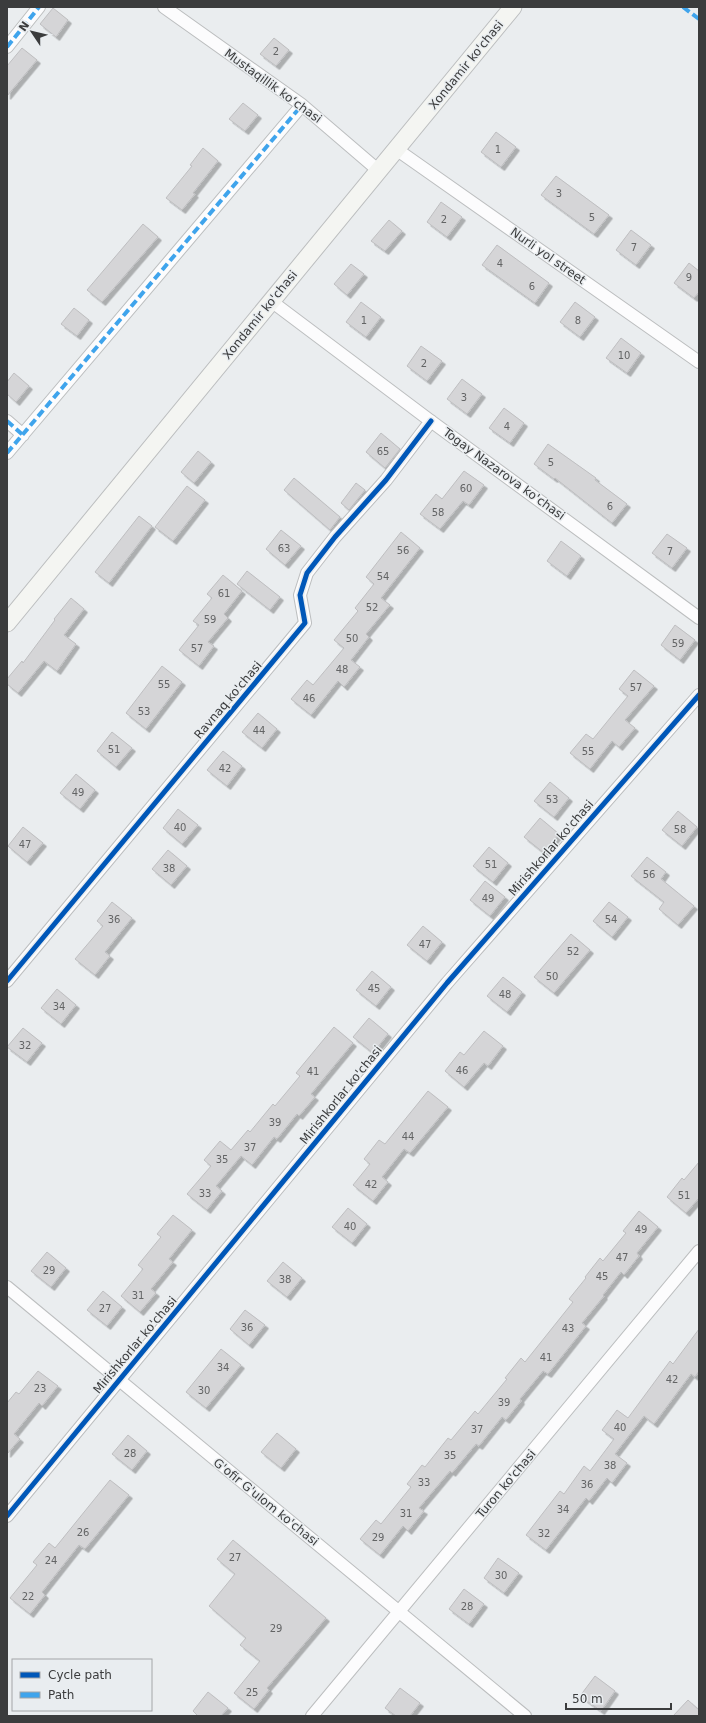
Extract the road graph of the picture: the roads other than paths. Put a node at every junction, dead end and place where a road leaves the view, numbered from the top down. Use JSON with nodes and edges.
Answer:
{"nodes":[{"id":1,"x":39,"y":7,"type":"edge"},
{"id":2,"x":164,"y":7,"type":"edge"},
{"id":3,"x":513,"y":7,"type":"edge"},
{"id":4,"x":7,"y":46,"type":"edge"},
{"id":5,"x":302,"y":105,"type":"junction"},
{"id":6,"x":396,"y":149,"type":"junction"},
{"id":7,"x":379,"y":171,"type":"junction"},
{"id":8,"x":271,"y":301,"type":"junction"},
{"id":9,"x":699,"y":362,"type":"edge"},
{"id":10,"x":7,"y":421,"type":"edge"},
{"id":11,"x":431,"y":421,"type":"junction"},
{"id":12,"x":23,"y":435,"type":"junction"},
{"id":13,"x":7,"y":453,"type":"edge"},
{"id":14,"x":699,"y":618,"type":"edge"},
{"id":15,"x":7,"y":623,"type":"edge"},
{"id":16,"x":699,"y":695,"type":"edge"},
{"id":17,"x":7,"y":981,"type":"edge"},
{"id":18,"x":699,"y":1251,"type":"edge"},
{"id":19,"x":7,"y":1287,"type":"edge"},
{"id":20,"x":118,"y":1381,"type":"junction"},
{"id":21,"x":7,"y":1516,"type":"edge"},
{"id":22,"x":400,"y":1612,"type":"junction"},
{"id":23,"x":312,"y":1716,"type":"edge"},
{"id":24,"x":525,"y":1716,"type":"edge"}],
"edges":[{"from":1,"to":4,"type":"street"},
{"from":2,"to":5,"type":"street","name":"Mustaqillik koʻchasi"},
{"from":3,"to":6,"type":"main road","name":"Xondamir ko'chasi"},
{"from":5,"to":7,"type":"street","name":"Mustaqillik koʻchasi"},
{"from":5,"to":12,"type":"street"},
{"from":6,"to":7,"type":"main road","name":"Xondamir ko'chasi"},
{"from":6,"to":9,"type":"street","name":"Nurli yol street"},
{"from":7,"to":8,"type":"main road","name":"Xondamir ko'chasi"},
{"from":8,"to":11,"type":"street","name":"Togay Nazarova ko'chasi"},
{"from":8,"to":15,"type":"main road","name":"Xondamir ko'chasi"},
{"from":10,"to":12,"type":"street"},
{"from":11,"to":14,"type":"street","name":"Togay Nazarova ko'chasi"},
{"from":11,"to":17,"type":"street","name":"Ravnaq ko'chasi"},
{"from":12,"to":13,"type":"street"},
{"from":16,"to":20,"type":"street","name":"Mirishkorlar ko'chasi"},
{"from":18,"to":22,"type":"street","name":"Turon ko'chasi"},
{"from":19,"to":20,"type":"street","name":"G'ofir G'ulom ko'chasi"},
{"from":20,"to":21,"type":"street","name":"Mirishkorlar ko'chasi"},
{"from":20,"to":22,"type":"street","name":"G'ofir G'ulom ko'chasi"},
{"from":22,"to":23,"type":"street","name":"Turon ko'chasi"},
{"from":22,"to":24,"type":"street","name":"G'ofir G'ulom ko'chasi"}]}
